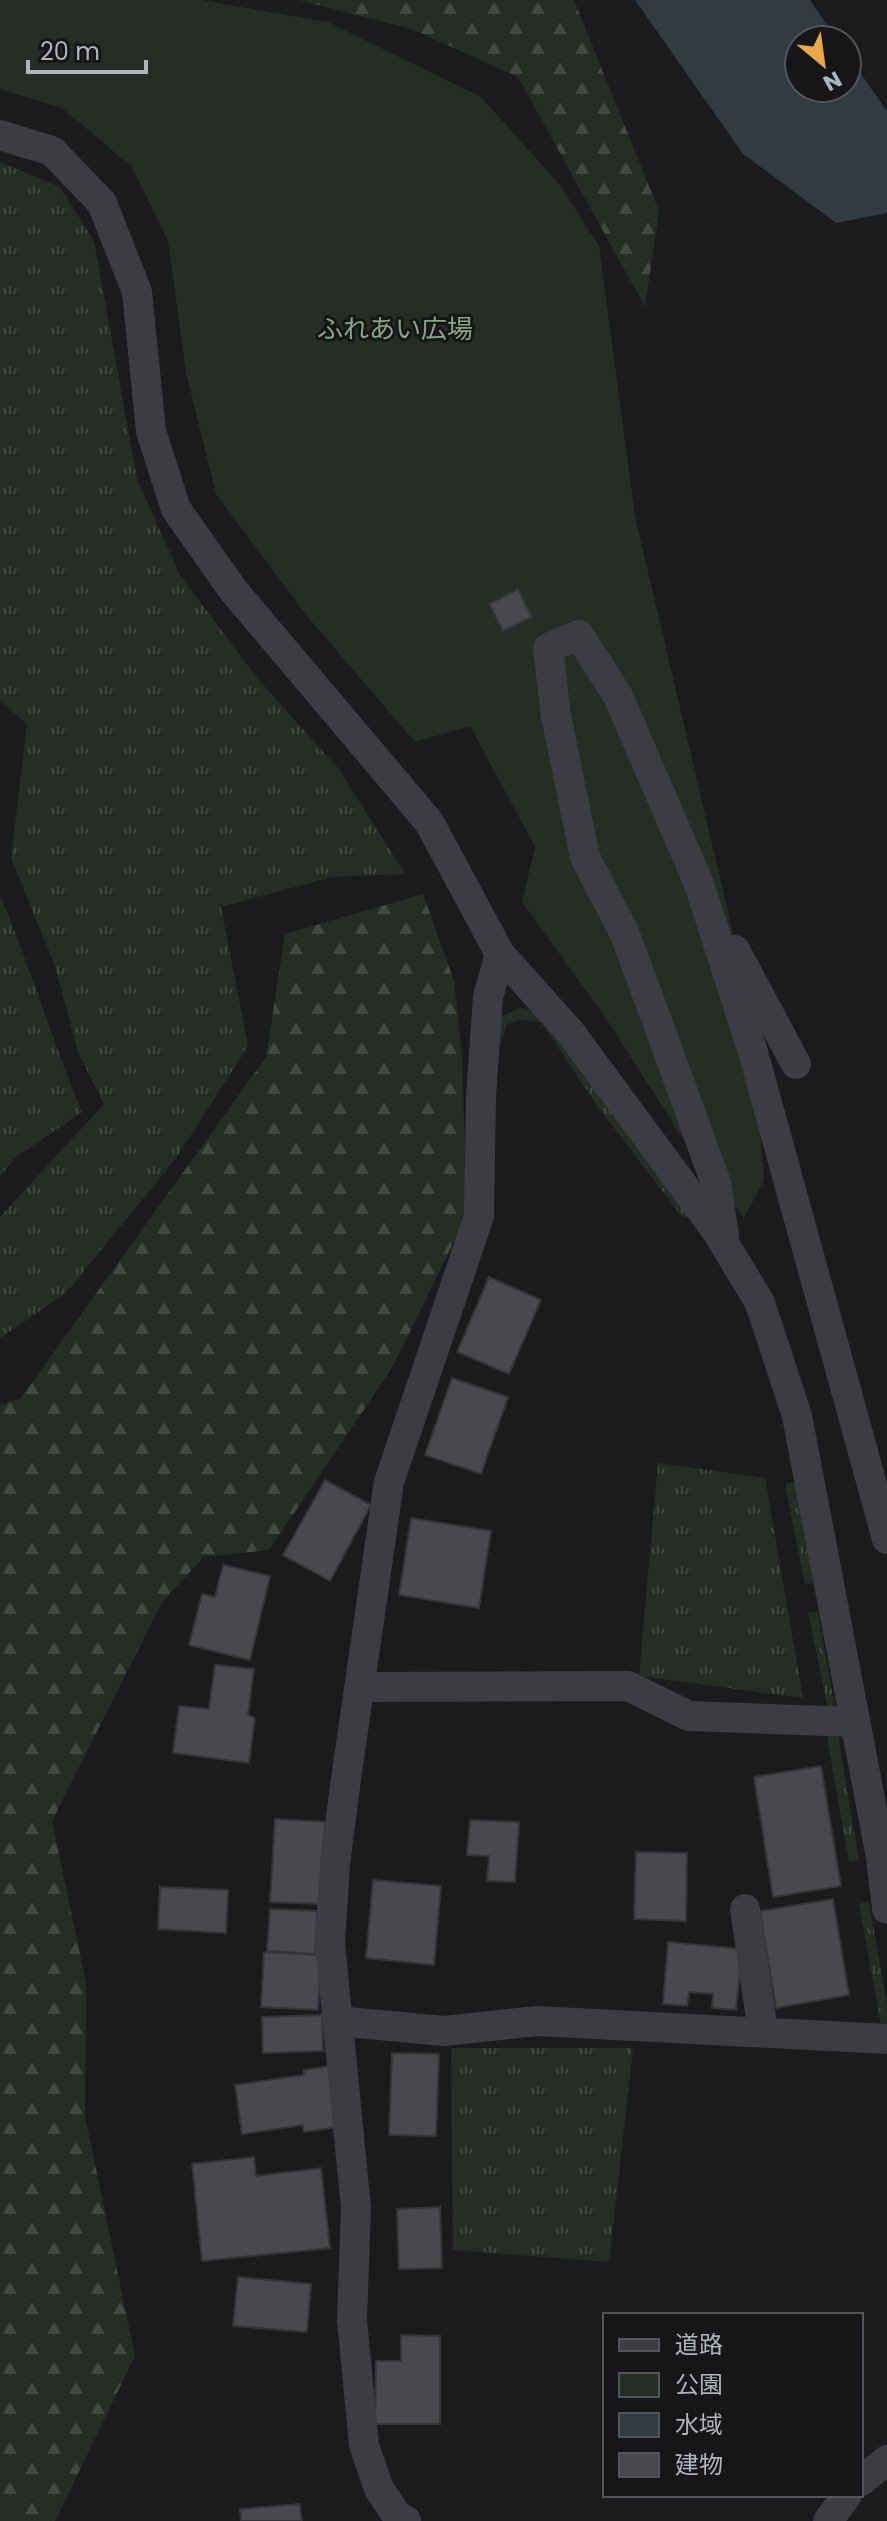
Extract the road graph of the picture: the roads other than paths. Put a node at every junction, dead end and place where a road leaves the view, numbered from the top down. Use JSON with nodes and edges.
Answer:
{"nodes":[{"id":1,"x":0,"y":135,"type":"edge"},
{"id":2,"x":699,"y":884,"type":"junction"},
{"id":3,"x":500,"y":954,"type":"junction"},
{"id":4,"x":796,"y":1064,"type":"dead end"},
{"id":5,"x":726,"y":1246,"type":"junction"},
{"id":6,"x":887,"y":1539,"type":"edge"},
{"id":7,"x":360,"y":1687,"type":"junction"},
{"id":8,"x":855,"y":1722,"type":"junction"},
{"id":9,"x":886,"y":1890,"type":"edge"},
{"id":10,"x":745,"y":1909,"type":"dead end"},
{"id":11,"x":337,"y":2021,"type":"junction"},
{"id":12,"x":763,"y":2032,"type":"junction"},
{"id":13,"x":887,"y":2039,"type":"edge"},
{"id":14,"x":887,"y":2460,"type":"edge"},
{"id":15,"x":863,"y":2479,"type":"edge"},
{"id":16,"x":846,"y":2497,"type":"edge"},
{"id":17,"x":406,"y":2521,"type":"edge"},
{"id":18,"x":828,"y":2521,"type":"edge"}],
"edges":[{"from":1,"to":3,"type":"street"},
{"from":2,"to":4,"type":"street"},
{"from":2,"to":5,"type":"street"},
{"from":2,"to":6,"type":"street"},
{"from":3,"to":5,"type":"street"},
{"from":3,"to":7,"type":"street"},
{"from":5,"to":8,"type":"street"},
{"from":7,"to":8,"type":"street"},
{"from":7,"to":11,"type":"street"},
{"from":8,"to":9,"type":"street"},
{"from":10,"to":12,"type":"street"},
{"from":11,"to":12,"type":"street"},
{"from":11,"to":17,"type":"street"},
{"from":12,"to":13,"type":"street"},
{"from":14,"to":15,"type":"street"},
{"from":16,"to":18,"type":"street"}]}
